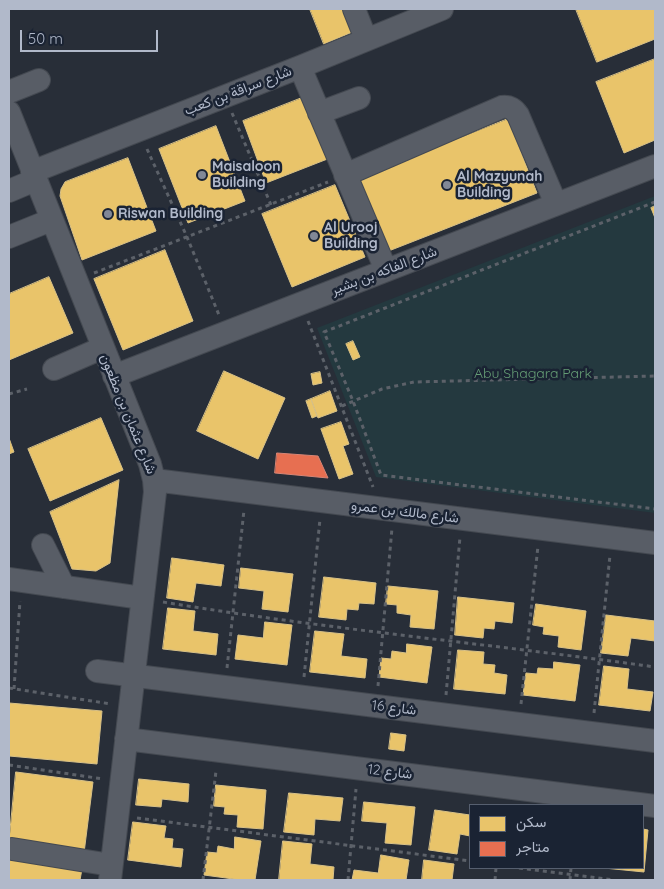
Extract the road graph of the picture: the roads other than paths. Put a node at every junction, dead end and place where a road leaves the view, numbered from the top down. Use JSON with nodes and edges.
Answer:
{"nodes":[{"id":1,"x":354,"y":9,"type":"edge"},
{"id":2,"x":442,"y":9,"type":"edge"},
{"id":3,"x":366,"y":39,"type":"junction"},
{"id":4,"x":300,"y":67,"type":"junction"},
{"id":5,"x":39,"y":80,"type":"dead end"},
{"id":6,"x":9,"y":92,"type":"edge"},
{"id":7,"x":359,"y":98,"type":"dead end"},
{"id":8,"x":9,"y":112,"type":"edge"},
{"id":9,"x":319,"y":114,"type":"junction"},
{"id":10,"x":655,"y":166,"type":"edge"},
{"id":11,"x":345,"y":175,"type":"junction"},
{"id":12,"x":34,"y":176,"type":"junction"},
{"id":13,"x":9,"y":191,"type":"edge"},
{"id":14,"x":556,"y":204,"type":"junction"},
{"id":15,"x":52,"y":220,"type":"junction"},
{"id":16,"x":9,"y":237,"type":"edge"},
{"id":17,"x":386,"y":270,"type":"junction"},
{"id":18,"x":102,"y":348,"type":"junction"},
{"id":19,"x":54,"y":369,"type":"dead end"},
{"id":20,"x":114,"y":376,"type":"junction"},
{"id":21,"x":154,"y":480,"type":"junction"},
{"id":22,"x":655,"y":543,"type":"edge"},
{"id":23,"x":43,"y":545,"type":"dead end"},
{"id":24,"x":15,"y":580,"type":"edge"},
{"id":25,"x":64,"y":587,"type":"junction"},
{"id":26,"x":142,"y":598,"type":"junction"},
{"id":27,"x":97,"y":671,"type":"dead end"},
{"id":28,"x":133,"y":674,"type":"junction"},
{"id":29,"x":126,"y":739,"type":"junction"},
{"id":30,"x":655,"y":741,"type":"edge"},
{"id":31,"x":639,"y":804,"type":"edge"},
{"id":32,"x":12,"y":849,"type":"dead end"},
{"id":33,"x":110,"y":873,"type":"edge"}],
"edges":[{"from":1,"to":3,"type":"street"},
{"from":2,"to":3,"type":"street","name":"شارع سراقة بن كعب"},
{"from":3,"to":4,"type":"street","name":"شارع سراقة بن كعب"},
{"from":4,"to":9,"type":"street"},
{"from":4,"to":12,"type":"street","name":"شارع سراقة بن كعب"},
{"from":5,"to":6,"type":"street"},
{"from":7,"to":9,"type":"street"},
{"from":8,"to":12,"type":"street","name":"شارع عثمان بن مظعون"},
{"from":9,"to":11,"type":"street"},
{"from":10,"to":14,"type":"street","name":"شارع الفاكه بن بشير"},
{"from":11,"to":14,"type":"street"},
{"from":11,"to":17,"type":"street"},
{"from":12,"to":13,"type":"street","name":"شارع سراقة بن كعب"},
{"from":12,"to":15,"type":"street","name":"شارع عثمان بن مظعون"},
{"from":14,"to":17,"type":"street","name":"شارع الفاكه بن بشير"},
{"from":15,"to":16,"type":"street"},
{"from":15,"to":18,"type":"street","name":"شارع عثمان بن مظعون"},
{"from":17,"to":20,"type":"street","name":"شارع الفاكه بن بشير"},
{"from":18,"to":19,"type":"street"},
{"from":18,"to":20,"type":"street","name":"شارع عثمان بن مظعون"},
{"from":20,"to":21,"type":"street","name":"شارع عثمان بن مظعون"},
{"from":21,"to":22,"type":"street","name":"شارع مالك بن عمرو"},
{"from":21,"to":26,"type":"street","name":"شارع عثمان بن مظعون"},
{"from":23,"to":25,"type":"street"},
{"from":24,"to":25,"type":"street"},
{"from":25,"to":26,"type":"street"},
{"from":26,"to":28,"type":"street","name":"شارع عثمان بن مظعون"},
{"from":27,"to":28,"type":"street","name":"شارع 16"},
{"from":28,"to":29,"type":"street","name":"شارع عثمان بن مظعون"},
{"from":28,"to":30,"type":"street","name":"شارع 16"},
{"from":29,"to":31,"type":"street","name":"شارع 12"},
{"from":29,"to":33,"type":"street","name":"شارع عثمان بن مظعون"},
{"from":32,"to":33,"type":"street"}]}
